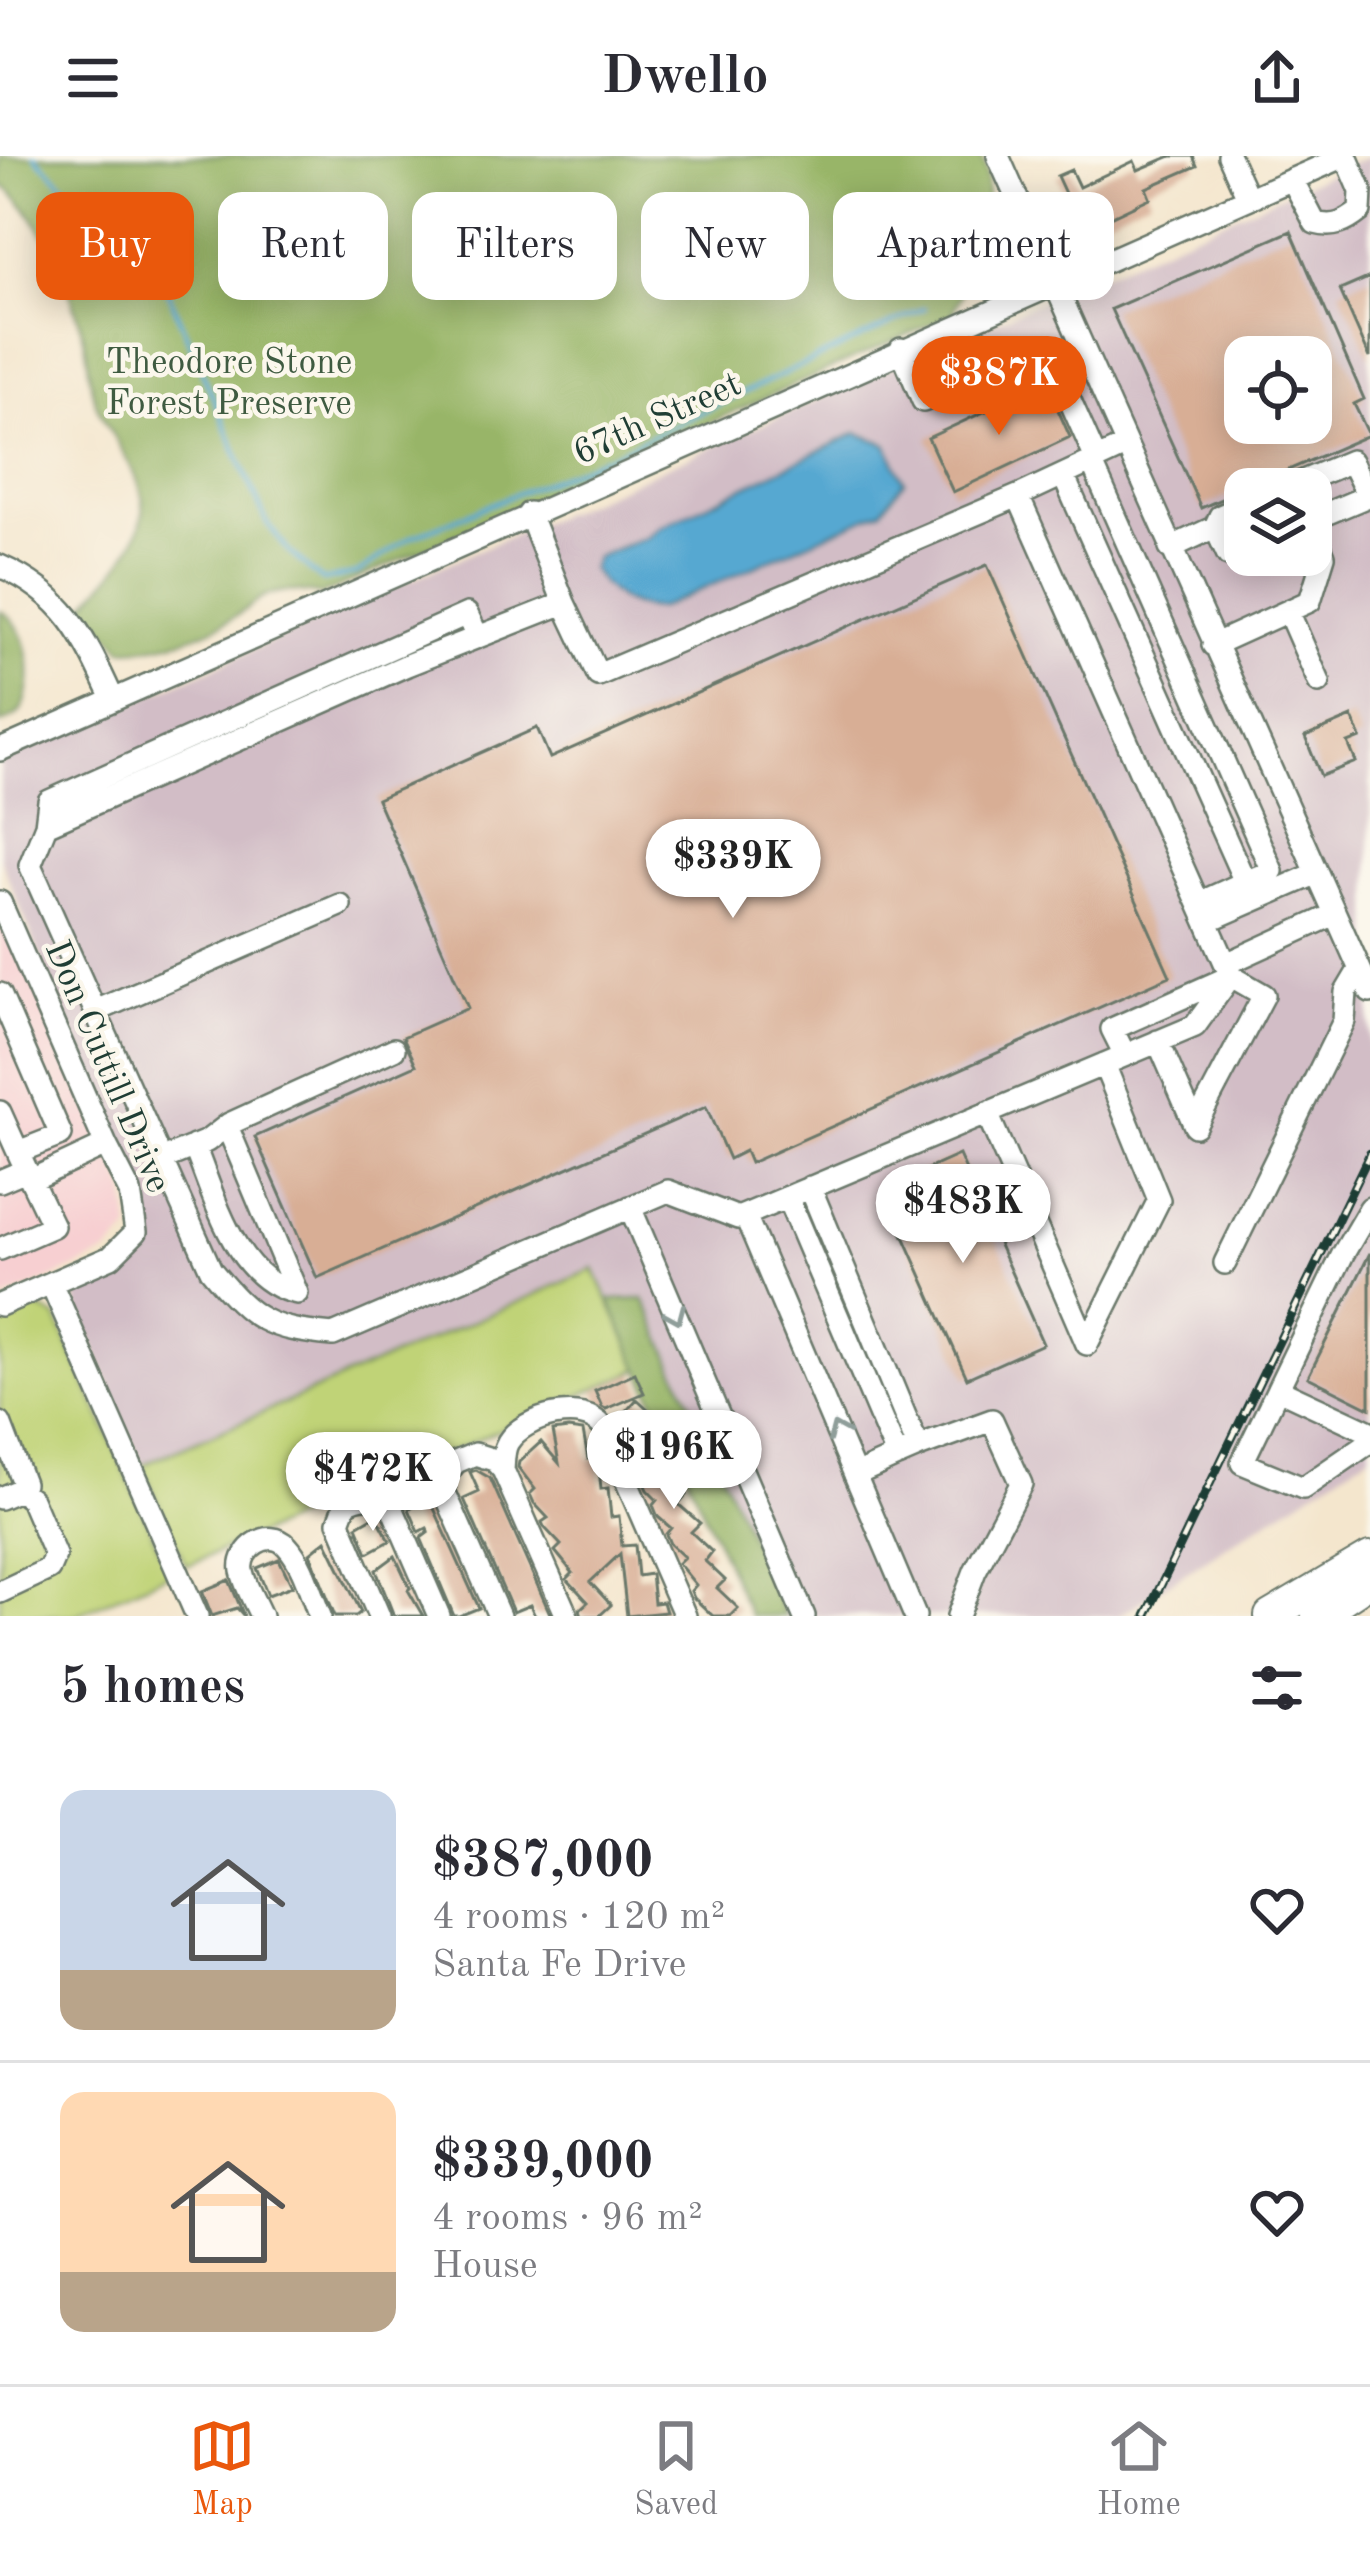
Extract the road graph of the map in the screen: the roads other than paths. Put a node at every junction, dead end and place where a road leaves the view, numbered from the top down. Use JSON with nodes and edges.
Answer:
{"nodes":[{"id":1,"x":998,"y":156,"type":"edge"},
{"id":2,"x":1229,"y":156,"type":"edge"},
{"id":3,"x":1346,"y":156,"type":"edge"},
{"id":4,"x":1292,"y":179,"type":"junction"},
{"id":5,"x":1013,"y":192,"type":"edge"},
{"id":6,"x":1248,"y":198,"type":"junction"},
{"id":7,"x":1114,"y":255,"type":"edge"},
{"id":8,"x":1011,"y":300,"type":"edge"},
{"id":9,"x":1060,"y":300,"type":"edge"},
{"id":10,"x":901,"y":349,"type":"junction"},
{"id":11,"x":1125,"y":446,"type":"junction"},
{"id":12,"x":1094,"y":460,"type":"junction"},
{"id":13,"x":1332,"y":469,"type":"edge"},
{"id":14,"x":1063,"y":475,"type":"junction"},
{"id":15,"x":1018,"y":496,"type":"junction"},
{"id":16,"x":1332,"y":512,"type":"edge"},
{"id":17,"x":529,"y":513,"type":"junction"},
{"id":18,"x":1224,"y":514,"type":"edge"},
{"id":19,"x":1215,"y":527,"type":"junction"},
{"id":20,"x":1224,"y":546,"type":"edge"},
{"id":21,"x":1170,"y":548,"type":"junction"},
{"id":22,"x":0,"y":566,"type":"edge"},
{"id":23,"x":1318,"y":576,"type":"edge"},
{"id":24,"x":564,"y":603,"type":"junction"},
{"id":25,"x":1288,"y":611,"type":"junction"},
{"id":26,"x":1213,"y":645,"type":"junction"},
{"id":27,"x":1319,"y":682,"type":"dead end"},
{"id":28,"x":112,"y":698,"type":"junction"},
{"id":29,"x":0,"y":750,"type":"edge"},
{"id":30,"x":1315,"y":874,"type":"junction"},
{"id":31,"x":1245,"y":883,"type":"junction"},
{"id":32,"x":0,"y":902,"type":"edge"},
{"id":33,"x":340,"y":905,"type":"dead end"},
{"id":34,"x":1203,"y":912,"type":"junction"},
{"id":35,"x":1333,"y":915,"type":"junction"},
{"id":36,"x":1228,"y":970,"type":"junction"},
{"id":37,"x":1359,"y":970,"type":"junction"},
{"id":38,"x":1370,"y":992,"type":"edge"},
{"id":39,"x":0,"y":994,"type":"edge"},
{"id":40,"x":96,"y":1011,"type":"junction"},
{"id":41,"x":1158,"y":1041,"type":"junction"},
{"id":42,"x":394,"y":1049,"type":"dead end"},
{"id":43,"x":1114,"y":1060,"type":"junction"},
{"id":44,"x":0,"y":1112,"type":"edge"},
{"id":45,"x":987,"y":1113,"type":"junction"},
{"id":46,"x":226,"y":1126,"type":"junction"},
{"id":47,"x":106,"y":1145,"type":"junction"},
{"id":48,"x":194,"y":1146,"type":"junction"},
{"id":49,"x":163,"y":1160,"type":"junction"},
{"id":50,"x":25,"y":1167,"type":"junction"},
{"id":51,"x":0,"y":1181,"type":"edge"},
{"id":52,"x":810,"y":1187,"type":"junction"},
{"id":53,"x":787,"y":1197,"type":"junction"},
{"id":54,"x":630,"y":1207,"type":"junction"},
{"id":55,"x":1370,"y":1208,"type":"edge"},
{"id":56,"x":745,"y":1215,"type":"junction"},
{"id":57,"x":0,"y":1249,"type":"edge"},
{"id":58,"x":1225,"y":1263,"type":"dead end"},
{"id":59,"x":51,"y":1283,"type":"junction"},
{"id":60,"x":0,"y":1306,"type":"edge"},
{"id":61,"x":1278,"y":1389,"type":"junction"},
{"id":62,"x":0,"y":1423,"type":"edge"},
{"id":63,"x":1370,"y":1432,"type":"edge"},
{"id":64,"x":1370,"y":1442,"type":"edge"},
{"id":65,"x":908,"y":1452,"type":"junction"},
{"id":66,"x":503,"y":1470,"type":"junction"},
{"id":67,"x":855,"y":1474,"type":"junction"},
{"id":68,"x":10,"y":1494,"type":"edge"},
{"id":69,"x":1369,"y":1573,"type":"edge"},
{"id":70,"x":0,"y":1592,"type":"edge"},
{"id":71,"x":196,"y":1616,"type":"edge"},
{"id":72,"x":261,"y":1616,"type":"edge"},
{"id":73,"x":320,"y":1616,"type":"edge"},
{"id":74,"x":380,"y":1616,"type":"edge"},
{"id":75,"x":440,"y":1616,"type":"edge"},
{"id":76,"x":499,"y":1616,"type":"edge"},
{"id":77,"x":568,"y":1616,"type":"edge"},
{"id":78,"x":685,"y":1616,"type":"edge"},
{"id":79,"x":804,"y":1616,"type":"edge"},
{"id":80,"x":915,"y":1616,"type":"edge"},
{"id":81,"x":958,"y":1616,"type":"edge"},
{"id":82,"x":1270,"y":1616,"type":"edge"},
{"id":83,"x":1317,"y":1616,"type":"edge"}],
"edges":[{"from":1,"to":5,"type":"street"},
{"from":2,"to":6,"type":"street"},
{"from":3,"to":4,"type":"street","name":"67th Street"},
{"from":3,"to":4,"type":"street"},
{"from":4,"to":6,"type":"street","name":"67th Street"},
{"from":6,"to":7,"type":"street","name":"67th Street"},
{"from":8,"to":10,"type":"street","name":"67th Street"},
{"from":9,"to":11,"type":"street"},
{"from":10,"to":12,"type":"street"},
{"from":10,"to":17,"type":"street","name":"67th Street"},
{"from":11,"to":12,"type":"street"},
{"from":11,"to":21,"type":"street"},
{"from":12,"to":14,"type":"street"},
{"from":12,"to":31,"type":"street"},
{"from":13,"to":16,"type":"street"},
{"from":14,"to":15,"type":"street"},
{"from":14,"to":31,"type":"street"},
{"from":15,"to":24,"type":"street"},
{"from":15,"to":34,"type":"street"},
{"from":17,"to":24,"type":"street"},
{"from":17,"to":28,"type":"street","name":"67th Street"},
{"from":18,"to":19,"type":"street"},
{"from":19,"to":20,"type":"street"},
{"from":19,"to":21,"type":"street"},
{"from":21,"to":26,"type":"street"},
{"from":22,"to":28,"type":"street"},
{"from":23,"to":25,"type":"street"},
{"from":24,"to":40,"type":"street"},
{"from":25,"to":26,"type":"street"},
{"from":25,"to":27,"type":"street"},
{"from":26,"to":30,"type":"street"},
{"from":28,"to":29,"type":"street","name":"67th Street"},
{"from":30,"to":34,"type":"street"},
{"from":30,"to":35,"type":"street"},
{"from":31,"to":34,"type":"street"},
{"from":32,"to":47,"type":"street","name":"Don Cuttill Drive"},
{"from":33,"to":40,"type":"street"},
{"from":34,"to":36,"type":"street"},
{"from":35,"to":36,"type":"street"},
{"from":35,"to":37,"type":"street"},
{"from":36,"to":41,"type":"street"},
{"from":36,"to":41,"type":"street"},
{"from":36,"to":43,"type":"street"},
{"from":37,"to":38,"type":"street"},
{"from":37,"to":58,"type":"street"},
{"from":39,"to":50,"type":"street"},
{"from":40,"to":49,"type":"street"},
{"from":41,"to":43,"type":"street"},
{"from":42,"to":46,"type":"street"},
{"from":43,"to":45,"type":"street"},
{"from":43,"to":45,"type":"street"},
{"from":44,"to":50,"type":"street"},
{"from":45,"to":52,"type":"street"},
{"from":46,"to":48,"type":"street"},
{"from":46,"to":48,"type":"street"},
{"from":47,"to":50,"type":"street"},
{"from":47,"to":59,"type":"street","name":"Don Cuttill Drive"},
{"from":48,"to":49,"type":"street"},
{"from":49,"to":54,"type":"street"},
{"from":50,"to":51,"type":"street"},
{"from":50,"to":57,"type":"street"},
{"from":52,"to":53,"type":"street"},
{"from":52,"to":65,"type":"street"},
{"from":53,"to":56,"type":"street"},
{"from":53,"to":65,"type":"street"},
{"from":54,"to":56,"type":"street"},
{"from":54,"to":79,"type":"street","one_way":true},
{"from":55,"to":61,"type":"street"},
{"from":67,"to":56,"type":"street","one_way":true},
{"from":59,"to":60,"type":"street"},
{"from":59,"to":71,"type":"street"},
{"from":61,"to":63,"type":"street"},
{"from":61,"to":64,"type":"street"},
{"from":62,"to":68,"type":"street"},
{"from":65,"to":67,"type":"street"},
{"from":65,"to":81,"type":"street"},
{"from":66,"to":76,"type":"street"},
{"from":66,"to":77,"type":"street"},
{"from":66,"to":78,"type":"street"},
{"from":67,"to":80,"type":"street"},
{"from":68,"to":70,"type":"street"},
{"from":69,"to":82,"type":"highway"},
{"from":69,"to":83,"type":"highway"},
{"from":72,"to":73,"type":"street"},
{"from":74,"to":75,"type":"street"}]}
